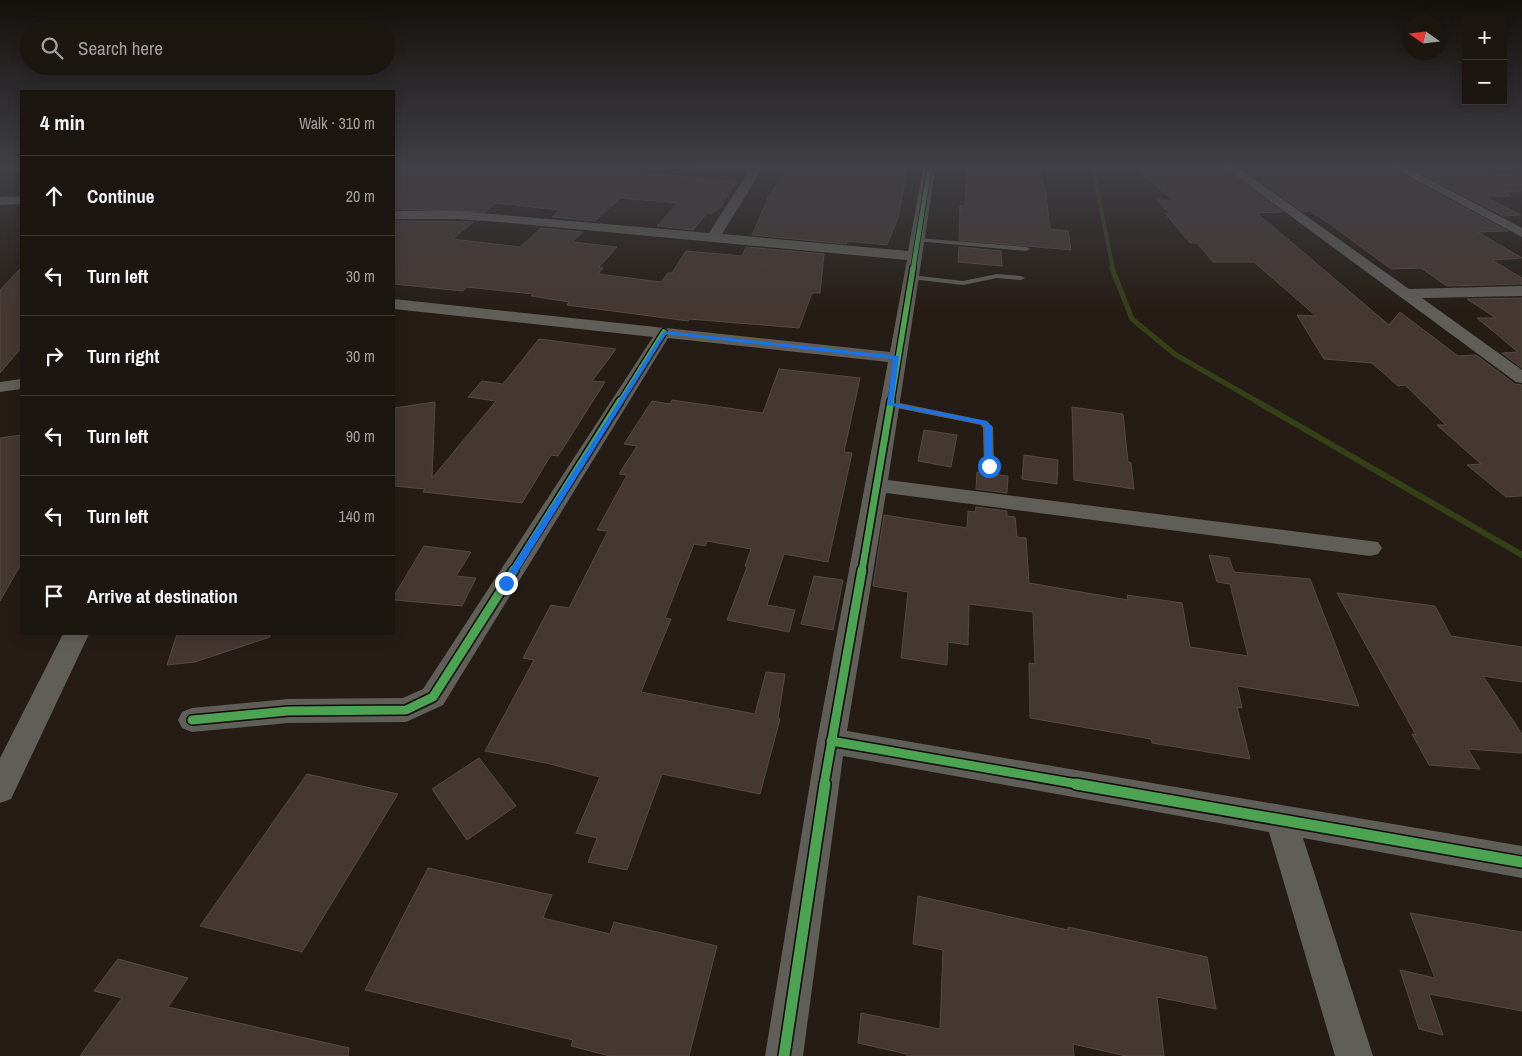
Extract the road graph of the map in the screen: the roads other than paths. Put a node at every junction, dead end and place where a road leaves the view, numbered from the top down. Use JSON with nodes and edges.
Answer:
{"nodes":[{"id":1,"x":728,"y":213,"type":"edge"},
{"id":2,"x":922,"y":213,"type":"edge"},
{"id":3,"x":1295,"y":213,"type":"edge"},
{"id":4,"x":1485,"y":213,"type":"edge"},
{"id":5,"x":395,"y":215,"type":"edge"},
{"id":6,"x":1522,"y":233,"type":"edge"},
{"id":7,"x":713,"y":238,"type":"junction"},
{"id":8,"x":1026,"y":250,"type":"dead end"},
{"id":9,"x":914,"y":257,"type":"junction"},
{"id":10,"x":1021,"y":278,"type":"dead end"},
{"id":11,"x":1522,"y":292,"type":"edge"},
{"id":12,"x":1409,"y":294,"type":"junction"},
{"id":13,"x":395,"y":304,"type":"edge"},
{"id":14,"x":664,"y":332,"type":"junction"},
{"id":15,"x":897,"y":358,"type":"junction"},
{"id":16,"x":1522,"y":378,"type":"edge"},
{"id":17,"x":20,"y":384,"type":"edge"},
{"id":18,"x":0,"y":387,"type":"edge"},
{"id":19,"x":890,"y":404,"type":"junction"},
{"id":20,"x":989,"y":466,"type":"dead end"},
{"id":21,"x":878,"y":485,"type":"junction"},
{"id":22,"x":1370,"y":548,"type":"dead end"},
{"id":23,"x":76,"y":635,"type":"edge"},
{"id":24,"x":192,"y":720,"type":"dead end"},
{"id":25,"x":831,"y":741,"type":"junction"},
{"id":26,"x":0,"y":789,"type":"edge"},
{"id":27,"x":1281,"y":819,"type":"junction"},
{"id":28,"x":1522,"y":862,"type":"edge"},
{"id":29,"x":784,"y":1056,"type":"edge"},
{"id":30,"x":1354,"y":1056,"type":"edge"}],
"edges":[{"from":1,"to":7,"type":"street"},
{"from":2,"to":9,"type":"street"},
{"from":3,"to":12,"type":"street"},
{"from":4,"to":6,"type":"street"},
{"from":5,"to":7,"type":"street"},
{"from":7,"to":9,"type":"street"},
{"from":8,"to":9,"type":"lane"},
{"from":9,"to":10,"type":"lane"},
{"from":9,"to":15,"type":"street"},
{"from":11,"to":12,"type":"street"},
{"from":12,"to":16,"type":"street"},
{"from":13,"to":14,"type":"street"},
{"from":14,"to":15,"type":"street"},
{"from":14,"to":24,"type":"street"},
{"from":15,"to":19,"type":"street"},
{"from":17,"to":18,"type":"street"},
{"from":19,"to":20,"type":"lane"},
{"from":19,"to":21,"type":"street"},
{"from":21,"to":22,"type":"street"},
{"from":21,"to":25,"type":"street"},
{"from":23,"to":26,"type":"street"},
{"from":25,"to":27,"type":"street"},
{"from":25,"to":29,"type":"street"},
{"from":27,"to":28,"type":"street"},
{"from":27,"to":30,"type":"street"}]}
